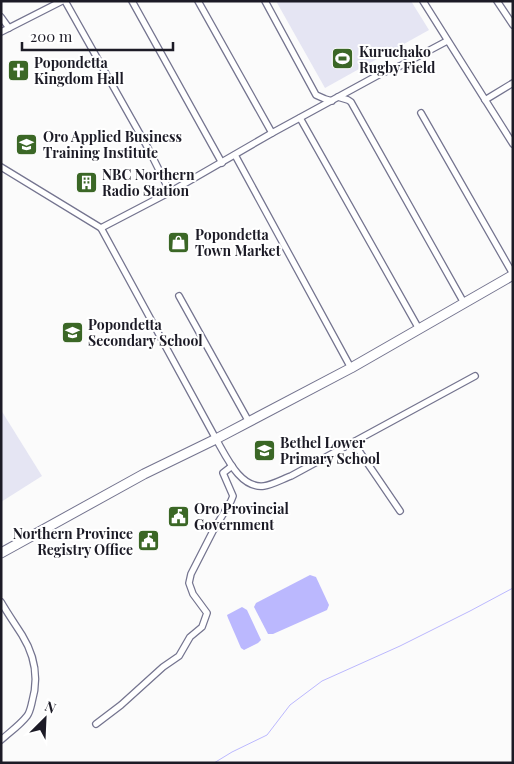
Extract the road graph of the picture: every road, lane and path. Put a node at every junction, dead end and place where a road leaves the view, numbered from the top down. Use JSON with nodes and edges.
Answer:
{"nodes":[{"id":1,"x":64,"y":1,"type":"edge"},
{"id":2,"x":132,"y":1,"type":"edge"},
{"id":3,"x":198,"y":1,"type":"edge"},
{"id":4,"x":265,"y":1,"type":"edge"},
{"id":5,"x":422,"y":1,"type":"edge"},
{"id":6,"x":497,"y":1,"type":"edge"},
{"id":7,"x":1,"y":17,"type":"edge"},
{"id":8,"x":513,"y":26,"type":"edge"},
{"id":9,"x":9,"y":28,"type":"junction"},
{"id":10,"x":1,"y":32,"type":"edge"},
{"id":11,"x":447,"y":42,"type":"junction"},
{"id":12,"x":513,"y":83,"type":"edge"},
{"id":13,"x":353,"y":89,"type":"junction"},
{"id":14,"x":316,"y":95,"type":"junction"},
{"id":15,"x":335,"y":99,"type":"junction"},
{"id":16,"x":485,"y":100,"type":"junction"},
{"id":17,"x":351,"y":102,"type":"junction"},
{"id":18,"x":313,"y":111,"type":"junction"},
{"id":19,"x":421,"y":113,"type":"dead end"},
{"id":20,"x":300,"y":118,"type":"junction"},
{"id":21,"x":272,"y":134,"type":"junction"},
{"id":22,"x":513,"y":144,"type":"edge"},
{"id":23,"x":235,"y":156,"type":"junction"},
{"id":24,"x":222,"y":163,"type":"junction"},
{"id":25,"x":1,"y":167,"type":"edge"},
{"id":26,"x":170,"y":192,"type":"junction"},
{"id":27,"x":101,"y":228,"type":"junction"},
{"id":28,"x":513,"y":275,"type":"edge"},
{"id":29,"x":179,"y":296,"type":"dead end"},
{"id":30,"x":464,"y":303,"type":"junction"},
{"id":31,"x":419,"y":329,"type":"junction"},
{"id":32,"x":351,"y":368,"type":"junction"},
{"id":33,"x":475,"y":376,"type":"dead end"},
{"id":34,"x":249,"y":422,"type":"junction"},
{"id":35,"x":216,"y":439,"type":"junction"},
{"id":36,"x":353,"y":442,"type":"junction"},
{"id":37,"x":232,"y":466,"type":"junction"},
{"id":38,"x":400,"y":510,"type":"dead end"},
{"id":39,"x":1,"y":553,"type":"edge"},
{"id":40,"x":1,"y":602,"type":"edge"},
{"id":41,"x":96,"y":724,"type":"dead end"},
{"id":42,"x":1,"y":740,"type":"edge"}],
"edges":[{"from":1,"to":9,"type":"street"},
{"from":1,"to":26,"type":"street"},
{"from":2,"to":24,"type":"street"},
{"from":3,"to":21,"type":"street"},
{"from":4,"to":14,"type":"street"},
{"from":5,"to":11,"type":"street"},
{"from":6,"to":8,"type":"street"},
{"from":7,"to":9,"type":"street"},
{"from":9,"to":10,"type":"street"},
{"from":11,"to":13,"type":"street"},
{"from":11,"to":16,"type":"street"},
{"from":12,"to":16,"type":"street"},
{"from":13,"to":15,"type":"street"},
{"from":13,"to":17,"type":"street"},
{"from":14,"to":15,"type":"street"},
{"from":14,"to":18,"type":"street"},
{"from":15,"to":17,"type":"street"},
{"from":15,"to":18,"type":"street"},
{"from":16,"to":22,"type":"street"},
{"from":17,"to":30,"type":"street"},
{"from":18,"to":20,"type":"street"},
{"from":19,"to":28,"type":"street"},
{"from":20,"to":21,"type":"street"},
{"from":20,"to":31,"type":"street"},
{"from":21,"to":23,"type":"street"},
{"from":23,"to":24,"type":"street"},
{"from":23,"to":32,"type":"street"},
{"from":24,"to":26,"type":"street"},
{"from":25,"to":27,"type":"street"},
{"from":26,"to":27,"type":"street"},
{"from":27,"to":35,"type":"street"},
{"from":28,"to":30,"type":"main road"},
{"from":29,"to":34,"type":"street"},
{"from":30,"to":31,"type":"main road"},
{"from":31,"to":32,"type":"main road"},
{"from":32,"to":34,"type":"main road"},
{"from":33,"to":36,"type":"street"},
{"from":34,"to":35,"type":"main road"},
{"from":35,"to":37,"type":"street"},
{"from":35,"to":39,"type":"main road"},
{"from":36,"to":37,"type":"street"},
{"from":36,"to":38,"type":"street"},
{"from":37,"to":41,"type":"street"},
{"from":40,"to":42,"type":"street"}]}
